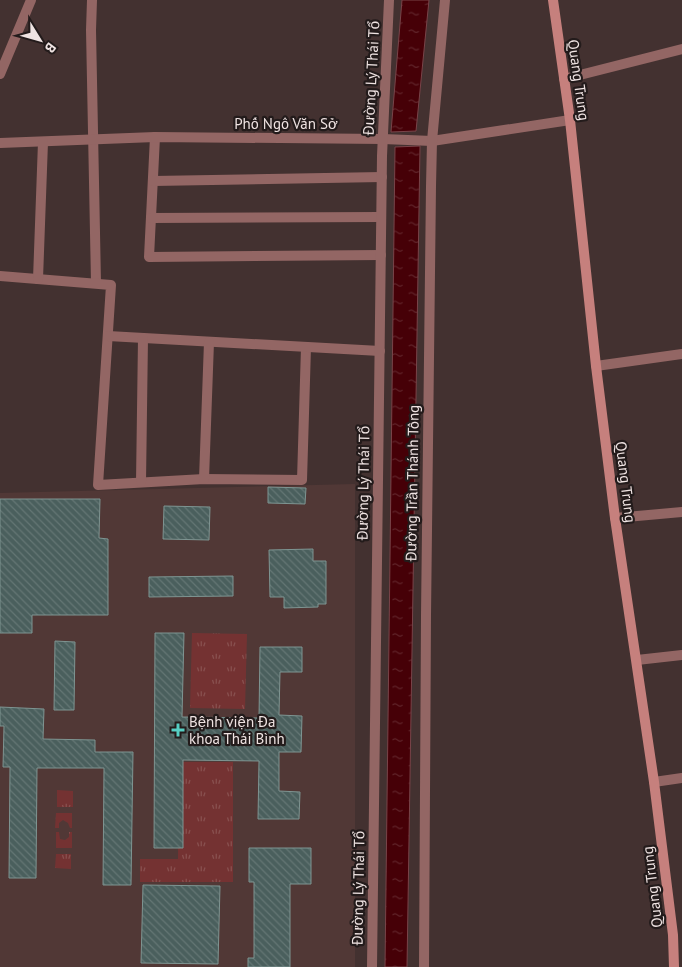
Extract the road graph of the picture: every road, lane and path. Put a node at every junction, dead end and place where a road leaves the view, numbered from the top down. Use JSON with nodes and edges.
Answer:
{"nodes":[{"id":1,"x":31,"y":0,"type":"edge"},
{"id":2,"x":92,"y":0,"type":"edge"},
{"id":3,"x":389,"y":0,"type":"edge"},
{"id":4,"x":445,"y":0,"type":"edge"},
{"id":5,"x":553,"y":0,"type":"edge"},
{"id":6,"x":682,"y":49,"type":"edge"},
{"id":7,"x":0,"y":74,"type":"edge"},
{"id":8,"x":564,"y":80,"type":"junction"},
{"id":9,"x":570,"y":120,"type":"junction"},
{"id":10,"x":155,"y":137,"type":"junction"},
{"id":11,"x":92,"y":139,"type":"junction"},
{"id":12,"x":383,"y":139,"type":"junction"},
{"id":13,"x":428,"y":141,"type":"junction"},
{"id":14,"x":43,"y":142,"type":"junction"},
{"id":15,"x":0,"y":143,"type":"edge"},
{"id":16,"x":382,"y":177,"type":"junction"},
{"id":17,"x":153,"y":181,"type":"junction"},
{"id":18,"x":382,"y":217,"type":"junction"},
{"id":19,"x":151,"y":218,"type":"junction"},
{"id":20,"x":381,"y":255,"type":"junction"},
{"id":21,"x":0,"y":276,"type":"edge"},
{"id":22,"x":38,"y":279,"type":"junction"},
{"id":23,"x":96,"y":283,"type":"junction"},
{"id":24,"x":108,"y":336,"type":"junction"},
{"id":25,"x":143,"y":338,"type":"junction"},
{"id":26,"x":209,"y":342,"type":"junction"},
{"id":27,"x":306,"y":347,"type":"junction"},
{"id":28,"x":380,"y":351,"type":"junction"},
{"id":29,"x":682,"y":354,"type":"edge"},
{"id":30,"x":596,"y":366,"type":"junction"},
{"id":31,"x":204,"y":479,"type":"junction"},
{"id":32,"x":141,"y":482,"type":"junction"},
{"id":33,"x":682,"y":512,"type":"edge"},
{"id":34,"x":615,"y":518,"type":"junction"},
{"id":35,"x":682,"y":655,"type":"edge"},
{"id":36,"x":637,"y":660,"type":"junction"},
{"id":37,"x":682,"y":778,"type":"edge"},
{"id":38,"x":654,"y":782,"type":"junction"},
{"id":39,"x":677,"y":935,"type":"edge"},
{"id":40,"x":372,"y":967,"type":"edge"},
{"id":41,"x":424,"y":967,"type":"edge"},
{"id":42,"x":674,"y":967,"type":"edge"}],
"edges":[{"from":1,"to":7,"type":"street"},
{"from":2,"to":11,"type":"street"},
{"from":3,"to":12,"type":"street","name":"Đường Lý Thái Tổ"},
{"from":4,"to":13,"type":"street","name":"Đường Trần Thánh Tông"},
{"from":5,"to":8,"type":"main road","name":"Quang Trung"},
{"from":6,"to":8,"type":"street"},
{"from":8,"to":9,"type":"main road","name":"Quang Trung"},
{"from":9,"to":13,"type":"street","name":"Phố Ngô Văn Sở"},
{"from":9,"to":30,"type":"main road","name":"Quang Trung"},
{"from":10,"to":11,"type":"street","name":"Phố Ngô Văn Sở"},
{"from":10,"to":12,"type":"street","name":"Phố Ngô Văn Sở"},
{"from":10,"to":17,"type":"street"},
{"from":11,"to":14,"type":"street","name":"Phố Ngô Văn Sở"},
{"from":11,"to":23,"type":"street"},
{"from":12,"to":13,"type":"street","name":"Phố Ngô Văn Sở"},
{"from":12,"to":16,"type":"street","name":"Đường Lý Thái Tổ"},
{"from":13,"to":41,"type":"street","name":"Đường Trần Thánh Tông"},
{"from":14,"to":15,"type":"street","name":"Phố Ngô Văn Sở"},
{"from":14,"to":22,"type":"street"},
{"from":16,"to":17,"type":"street"},
{"from":16,"to":18,"type":"street","name":"Đường Lý Thái Tổ"},
{"from":17,"to":19,"type":"street"},
{"from":18,"to":19,"type":"street"},
{"from":18,"to":20,"type":"street","name":"Đường Lý Thái Tổ"},
{"from":19,"to":20,"type":"street"},
{"from":20,"to":28,"type":"street","name":"Đường Lý Thái Tổ"},
{"from":21,"to":22,"type":"street"},
{"from":22,"to":23,"type":"street"},
{"from":23,"to":24,"type":"street"},
{"from":24,"to":25,"type":"street"},
{"from":24,"to":32,"type":"street"},
{"from":25,"to":26,"type":"street"},
{"from":25,"to":32,"type":"street"},
{"from":26,"to":27,"type":"street"},
{"from":26,"to":31,"type":"street"},
{"from":27,"to":28,"type":"street"},
{"from":27,"to":31,"type":"street"},
{"from":28,"to":40,"type":"street","name":"Đường Lý Thái Tổ"},
{"from":29,"to":30,"type":"street"},
{"from":30,"to":34,"type":"main road","name":"Quang Trung"},
{"from":31,"to":32,"type":"street"},
{"from":33,"to":34,"type":"street"},
{"from":34,"to":36,"type":"main road","name":"Quang Trung"},
{"from":35,"to":36,"type":"street"},
{"from":36,"to":38,"type":"main road","name":"Quang Trung"},
{"from":37,"to":38,"type":"street"},
{"from":38,"to":39,"type":"main road","name":"Quang Trung"},
{"from":39,"to":42,"type":"main road","name":"Quang Trung"}]}
